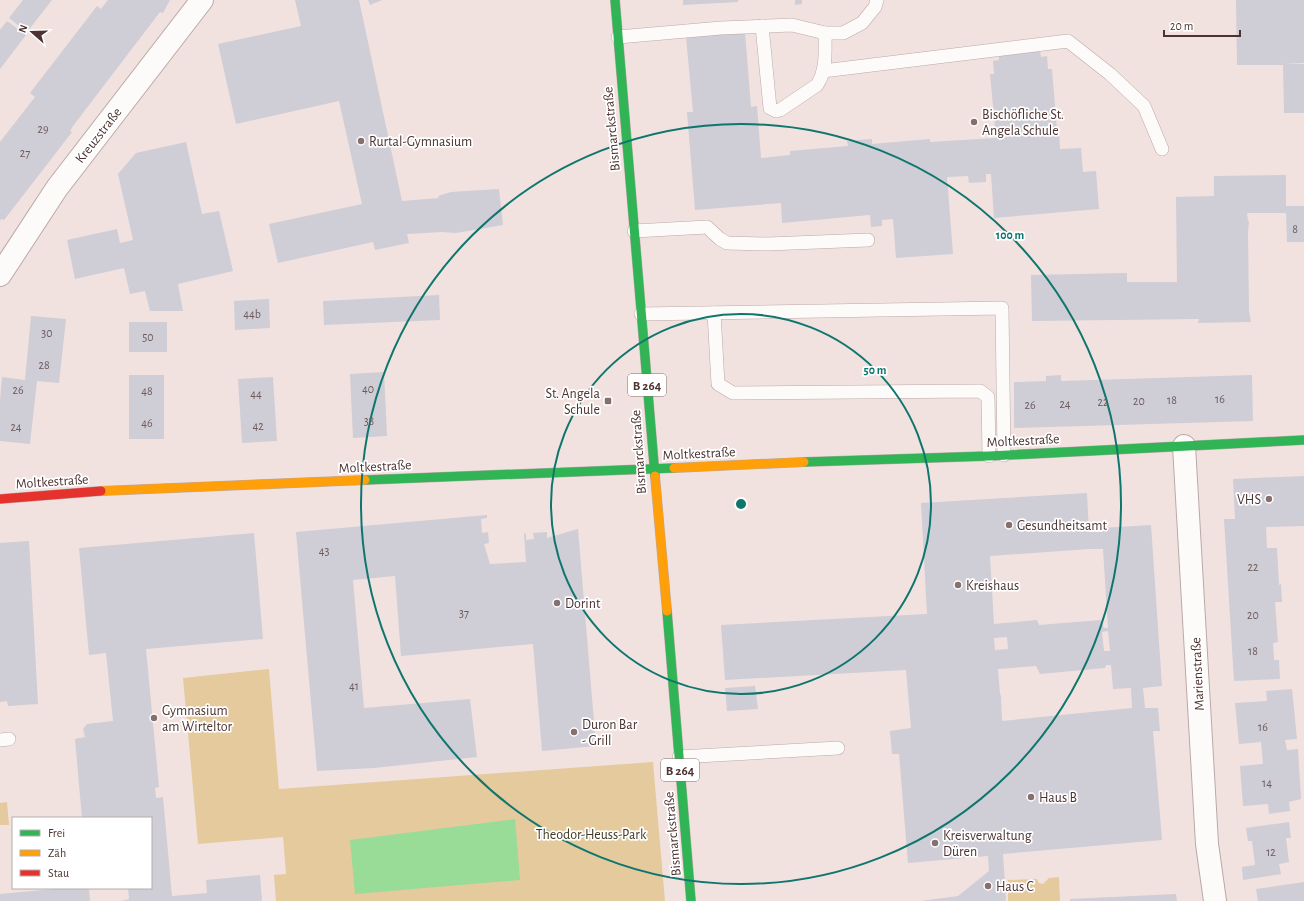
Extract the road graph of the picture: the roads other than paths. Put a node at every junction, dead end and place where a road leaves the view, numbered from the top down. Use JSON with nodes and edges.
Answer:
{"nodes":[{"id":1,"x":202,"y":0,"type":"edge"},
{"id":2,"x":615,"y":0,"type":"edge"},
{"id":3,"x":877,"y":0,"type":"edge"},
{"id":4,"x":762,"y":26,"type":"junction"},
{"id":5,"x":825,"y":33,"type":"junction"},
{"id":6,"x":618,"y":37,"type":"junction"},
{"id":7,"x":823,"y":71,"type":"junction"},
{"id":8,"x":1162,"y":149,"type":"dead end"},
{"id":9,"x":634,"y":231,"type":"junction"},
{"id":10,"x":868,"y":240,"type":"dead end"},
{"id":11,"x":0,"y":275,"type":"edge"},
{"id":12,"x":714,"y":313,"type":"junction"},
{"id":13,"x":641,"y":314,"type":"junction"},
{"id":14,"x":1304,"y":440,"type":"edge"},
{"id":15,"x":1184,"y":446,"type":"junction"},
{"id":16,"x":1004,"y":455,"type":"junction"},
{"id":17,"x":989,"y":456,"type":"junction"},
{"id":18,"x":653,"y":469,"type":"junction"},
{"id":19,"x":0,"y":499,"type":"edge"},
{"id":20,"x":838,"y":748,"type":"dead end"},
{"id":21,"x":679,"y":757,"type":"junction"},
{"id":22,"x":691,"y":901,"type":"edge"},
{"id":23,"x":1215,"y":901,"type":"edge"}],
"edges":[{"from":1,"to":11,"type":"street","name":"Kreuzstraße"},
{"from":2,"to":6,"type":"street","name":"Bismarckstraße","number":"B 264"},
{"from":3,"to":5,"type":"lane"},
{"from":4,"to":5,"type":"lane"},
{"from":4,"to":6,"type":"lane"},
{"from":4,"to":7,"type":"lane"},
{"from":5,"to":7,"type":"lane"},
{"from":6,"to":9,"type":"street","name":"Bismarckstraße","number":"B 264"},
{"from":7,"to":8,"type":"lane"},
{"from":9,"to":10,"type":"lane"},
{"from":9,"to":13,"type":"street","name":"Bismarckstraße","number":"B 264"},
{"from":12,"to":13,"type":"lane"},
{"from":12,"to":16,"type":"lane"},
{"from":12,"to":17,"type":"lane"},
{"from":13,"to":18,"type":"street","name":"Bismarckstraße","number":"B 264"},
{"from":14,"to":15,"type":"street","name":"Moltkestraße"},
{"from":15,"to":16,"type":"street","name":"Moltkestraße"},
{"from":15,"to":23,"type":"street","name":"Marienstraße"},
{"from":16,"to":17,"type":"street","name":"Moltkestraße"},
{"from":17,"to":18,"type":"street","name":"Moltkestraße"},
{"from":18,"to":19,"type":"street","name":"Moltkestraße"},
{"from":18,"to":21,"type":"street","name":"Bismarckstraße","number":"B 264"},
{"from":20,"to":21,"type":"lane"},
{"from":21,"to":22,"type":"street","name":"Bismarckstraße","number":"B 264"}]}
